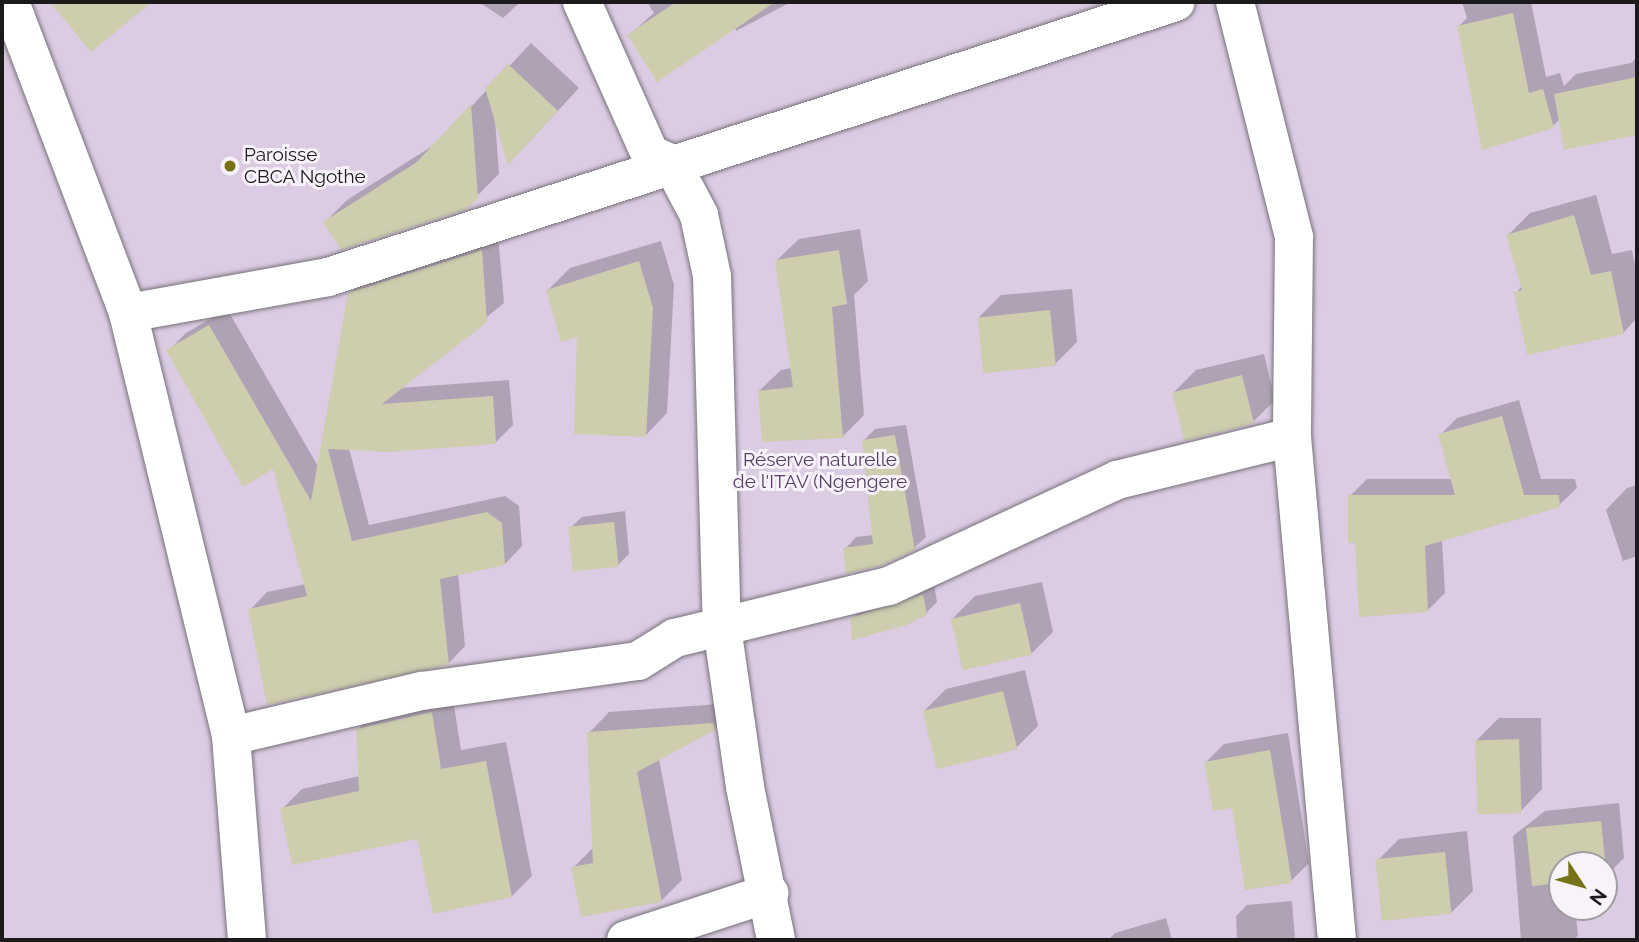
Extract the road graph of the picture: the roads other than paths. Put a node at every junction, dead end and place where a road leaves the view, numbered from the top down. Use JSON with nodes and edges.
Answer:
{"nodes":[{"id":1,"x":3,"y":2,"type":"edge"},
{"id":2,"x":10,"y":2,"type":"edge"},
{"id":3,"x":582,"y":2,"type":"edge"},
{"id":4,"x":1176,"y":2,"type":"edge"},
{"id":5,"x":1235,"y":2,"type":"edge"},
{"id":6,"x":2,"y":10,"type":"edge"},
{"id":7,"x":672,"y":164,"type":"junction"},
{"id":8,"x":128,"y":313,"type":"junction"},
{"id":9,"x":1292,"y":437,"type":"junction"},
{"id":10,"x":722,"y":628,"type":"junction"},
{"id":11,"x":231,"y":736,"type":"junction"},
{"id":12,"x":770,"y":893,"type":"junction"},
{"id":13,"x":247,"y":940,"type":"edge"},
{"id":14,"x":625,"y":940,"type":"edge"},
{"id":15,"x":776,"y":940,"type":"edge"},
{"id":16,"x":1337,"y":940,"type":"edge"}],
"edges":[{"from":1,"to":6,"type":"street"},
{"from":2,"to":8,"type":"street"},
{"from":3,"to":7,"type":"street"},
{"from":4,"to":7,"type":"street"},
{"from":5,"to":9,"type":"street"},
{"from":7,"to":8,"type":"street"},
{"from":7,"to":10,"type":"street"},
{"from":8,"to":11,"type":"street"},
{"from":9,"to":10,"type":"street"},
{"from":9,"to":16,"type":"street"},
{"from":10,"to":11,"type":"street"},
{"from":10,"to":12,"type":"street"},
{"from":11,"to":13,"type":"street"},
{"from":12,"to":14,"type":"street"},
{"from":12,"to":15,"type":"street"}]}
